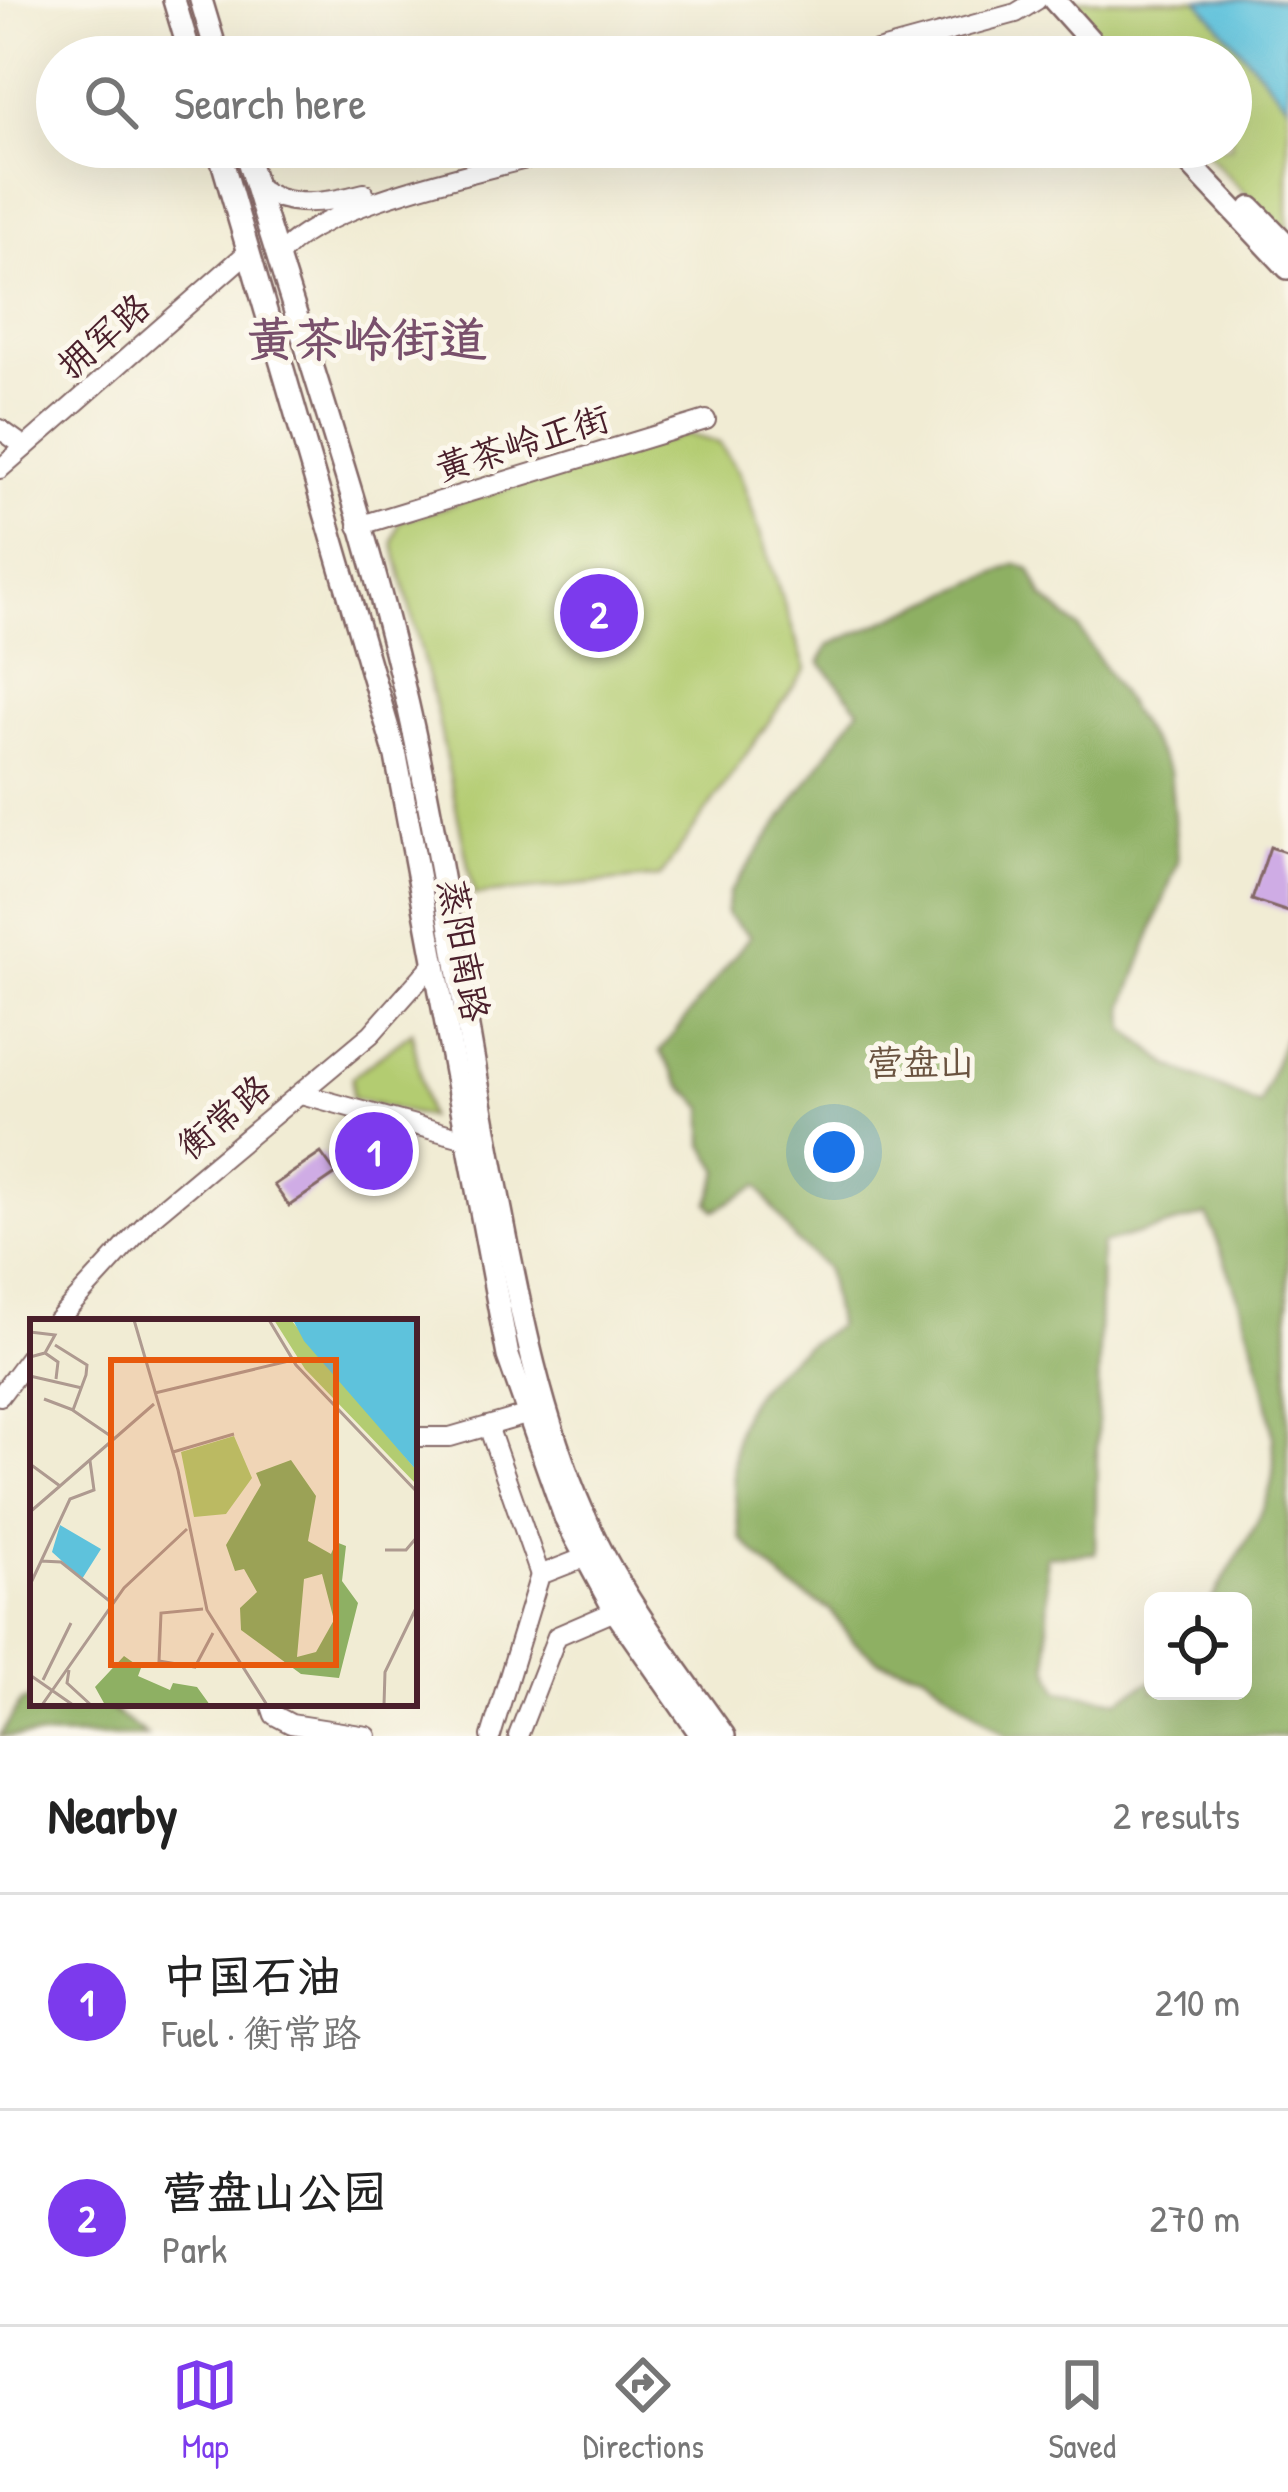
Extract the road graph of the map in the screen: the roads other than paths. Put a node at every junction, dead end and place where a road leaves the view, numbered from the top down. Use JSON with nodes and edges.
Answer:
{"nodes":[{"id":1,"x":174,"y":0,"type":"edge"},
{"id":2,"x":201,"y":0,"type":"edge"},
{"id":3,"x":995,"y":0,"type":"edge"},
{"id":4,"x":1045,"y":2,"type":"edge"},
{"id":5,"x":935,"y":35,"type":"junction"},
{"id":6,"x":185,"y":36,"type":"edge"},
{"id":7,"x":212,"y":36,"type":"edge"},
{"id":8,"x":931,"y":36,"type":"edge"},
{"id":9,"x":967,"y":36,"type":"edge"},
{"id":10,"x":1072,"y":36,"type":"edge"},
{"id":11,"x":1082,"y":36,"type":"edge"},
{"id":12,"x":224,"y":168,"type":"edge"},
{"id":13,"x":250,"y":168,"type":"edge"},
{"id":14,"x":455,"y":168,"type":"edge"},
{"id":15,"x":500,"y":168,"type":"edge"},
{"id":16,"x":1194,"y":168,"type":"edge"},
{"id":17,"x":1212,"y":168,"type":"edge"},
{"id":18,"x":256,"y":186,"type":"junction"},
{"id":19,"x":1288,"y":246,"type":"edge"},
{"id":20,"x":249,"y":251,"type":"junction"},
{"id":21,"x":278,"y":258,"type":"junction"},
{"id":22,"x":1288,"y":268,"type":"edge"},
{"id":23,"x":706,"y":421,"type":"dead end"},
{"id":24,"x":0,"y":429,"type":"edge"},
{"id":25,"x":25,"y":447,"type":"junction"},
{"id":26,"x":0,"y":469,"type":"edge"},
{"id":27,"x":358,"y":526,"type":"junction"},
{"id":28,"x":434,"y":962,"type":"junction"},
{"id":29,"x":301,"y":1094,"type":"junction"},
{"id":30,"x":466,"y":1139,"type":"junction"},
{"id":31,"x":59,"y":1319,"type":"edge"},
{"id":32,"x":30,"y":1355,"type":"edge"},
{"id":33,"x":3,"y":1385,"type":"edge"},
{"id":34,"x":526,"y":1415,"type":"junction"},
{"id":35,"x":488,"y":1426,"type":"junction"},
{"id":36,"x":417,"y":1436,"type":"edge"},
{"id":37,"x":586,"y":1557,"type":"junction"},
{"id":38,"x":540,"y":1575,"type":"junction"},
{"id":39,"x":615,"y":1611,"type":"junction"},
{"id":40,"x":271,"y":1706,"type":"edge"},
{"id":41,"x":368,"y":1736,"type":"edge"},
{"id":42,"x":491,"y":1736,"type":"edge"},
{"id":43,"x":518,"y":1736,"type":"edge"},
{"id":44,"x":702,"y":1736,"type":"edge"},
{"id":45,"x":724,"y":1736,"type":"edge"}],
"edges":[{"from":1,"to":6,"type":"main road"},
{"from":2,"to":7,"type":"main road"},
{"from":3,"to":5,"type":"street"},
{"from":4,"to":5,"type":"street"},
{"from":4,"to":9,"type":"street"},
{"from":4,"to":10,"type":"main road"},
{"from":4,"to":11,"type":"main road"},
{"from":5,"to":8,"type":"street"},
{"from":12,"to":20,"type":"main road","name":"蒸阳南路"},
{"from":13,"to":18,"type":"main road","name":"蒸阳南路"},
{"from":14,"to":18,"type":"street"},
{"from":15,"to":21,"type":"street"},
{"from":16,"to":22,"type":"main road"},
{"from":17,"to":19,"type":"main road"},
{"from":18,"to":21,"type":"main road","name":"蒸阳南路"},
{"from":20,"to":25,"type":"street","name":"拥军路"},
{"from":20,"to":28,"type":"main road","name":"蒸阳南路"},
{"from":21,"to":27,"type":"main road","name":"蒸阳南路"},
{"from":23,"to":27,"type":"street","name":"黄茶岭正街"},
{"from":24,"to":25,"type":"street"},
{"from":25,"to":26,"type":"street","name":"拥军路"},
{"from":27,"to":45,"type":"main road","name":"蒸阳南路"},
{"from":28,"to":29,"type":"street","name":"衡常路"},
{"from":28,"to":30,"type":"main road","name":"蒸阳南路"},
{"from":29,"to":30,"type":"street"},
{"from":29,"to":31,"type":"street","name":"衡常路"},
{"from":30,"to":34,"type":"main road","name":"蒸阳南路"},
{"from":32,"to":33,"type":"street"},
{"from":34,"to":35,"type":"street"},
{"from":34,"to":37,"type":"main road","name":"蒸阳南路"},
{"from":35,"to":36,"type":"street"},
{"from":35,"to":38,"type":"street"},
{"from":37,"to":38,"type":"street"},
{"from":37,"to":39,"type":"main road","name":"蒸阳南路"},
{"from":38,"to":42,"type":"street"},
{"from":39,"to":43,"type":"street"},
{"from":39,"to":44,"type":"main road","name":"蒸阳南路"},
{"from":40,"to":41,"type":"street"}]}
